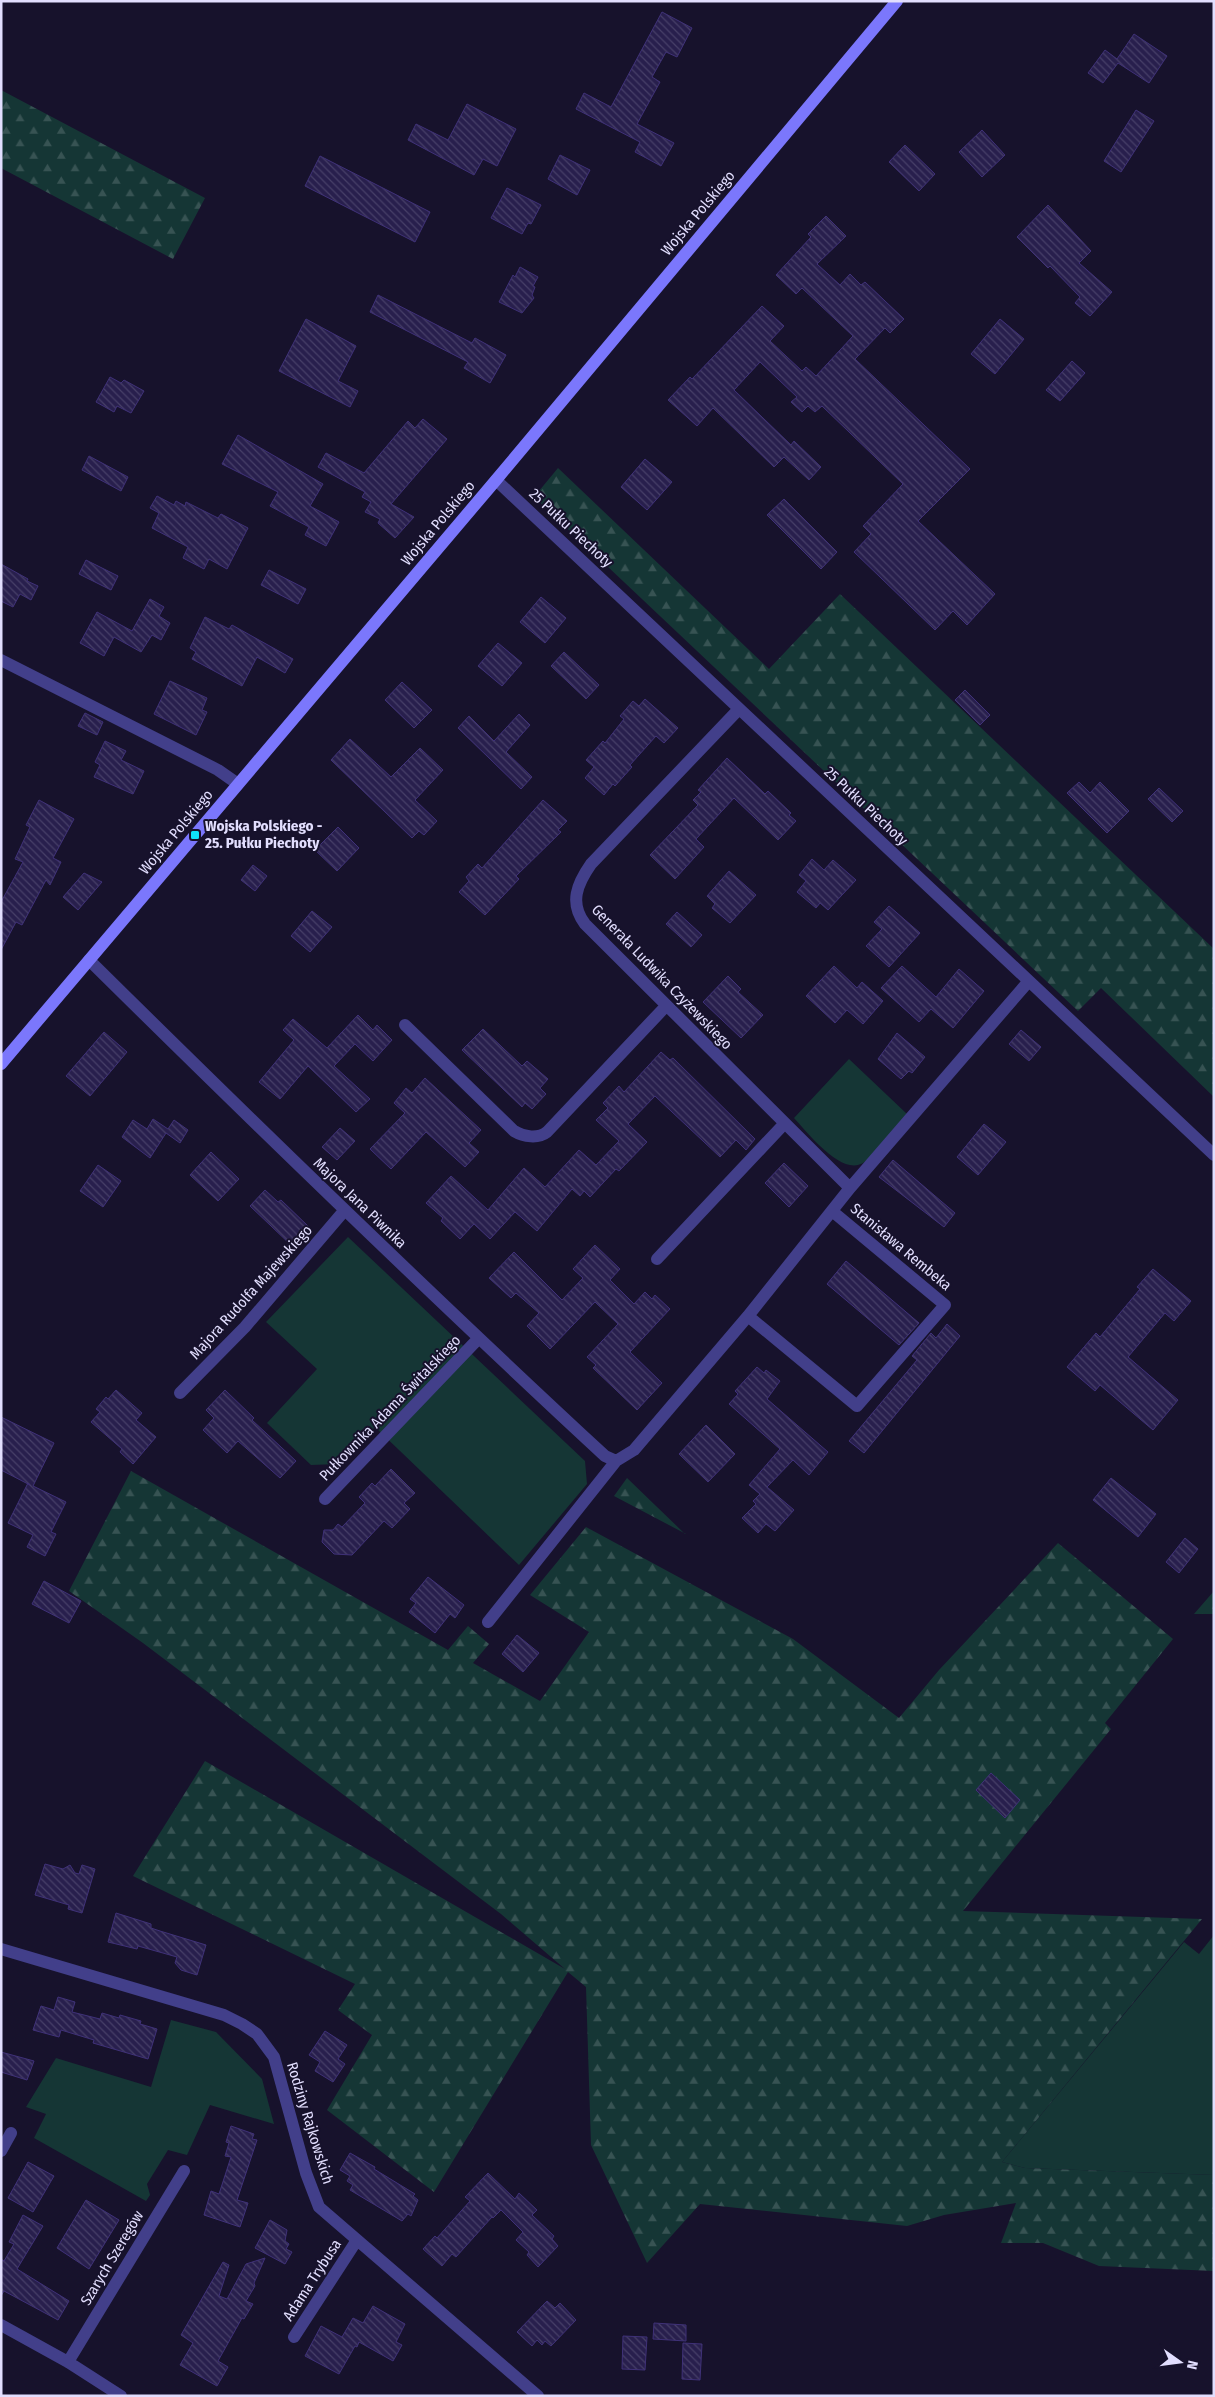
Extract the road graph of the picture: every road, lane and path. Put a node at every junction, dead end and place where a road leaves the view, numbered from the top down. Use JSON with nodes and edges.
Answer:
{"nodes":[{"id":1,"x":898,"y":1,"type":"edge"},
{"id":2,"x":496,"y":480,"type":"junction"},
{"id":3,"x":1,"y":660,"type":"edge"},
{"id":4,"x":739,"y":708,"type":"junction"},
{"id":5,"x":238,"y":784,"type":"junction"},
{"id":6,"x":89,"y":960,"type":"junction"},
{"id":7,"x":1028,"y":982,"type":"junction"},
{"id":8,"x":666,"y":1006,"type":"junction"},
{"id":9,"x":404,"y":1025,"type":"dead end"},
{"id":10,"x":1,"y":1064,"type":"edge"},
{"id":11,"x":785,"y":1123,"type":"junction"},
{"id":12,"x":1214,"y":1155,"type":"edge"},
{"id":13,"x":850,"y":1188,"type":"junction"},
{"id":14,"x":344,"y":1211,"type":"junction"},
{"id":15,"x":832,"y":1211,"type":"junction"},
{"id":16,"x":657,"y":1259,"type":"dead end"},
{"id":17,"x":748,"y":1316,"type":"junction"},
{"id":18,"x":478,"y":1339,"type":"junction"},
{"id":19,"x":180,"y":1393,"type":"dead end"},
{"id":20,"x":616,"y":1461,"type":"junction"},
{"id":21,"x":325,"y":1499,"type":"dead end"},
{"id":22,"x":488,"y":1622,"type":"dead end"},
{"id":23,"x":1,"y":1949,"type":"edge"},
{"id":24,"x":11,"y":2133,"type":"dead end"},
{"id":25,"x":1,"y":2151,"type":"edge"},
{"id":26,"x":184,"y":2171,"type":"dead end"},
{"id":27,"x":357,"y":2240,"type":"junction"},
{"id":28,"x":1,"y":2325,"type":"edge"},
{"id":29,"x":294,"y":2337,"type":"dead end"},
{"id":30,"x":68,"y":2362,"type":"junction"},
{"id":31,"x":121,"y":2396,"type":"edge"},
{"id":32,"x":538,"y":2396,"type":"edge"}],
"edges":[{"from":1,"to":2,"type":"main road","name":"Wojska Polskiego"},
{"from":2,"to":4,"type":"street","name":"25 Pułku Piechoty"},
{"from":2,"to":5,"type":"main road","name":"Wojska Polskiego"},
{"from":3,"to":5,"type":"street"},
{"from":4,"to":7,"type":"street","name":"25 Pułku Piechoty"},
{"from":4,"to":8,"type":"street","name":"Generała Ludwika Czyżewskiego"},
{"from":5,"to":6,"type":"main road","name":"Wojska Polskiego"},
{"from":6,"to":10,"type":"main road","name":"Wojska Polskiego"},
{"from":6,"to":14,"type":"street","name":"Majora Jana Piwnika"},
{"from":7,"to":12,"type":"street","name":"25 Pułku Piechoty"},
{"from":7,"to":13,"type":"street","name":"Stanisława Rembeka"},
{"from":8,"to":9,"type":"street"},
{"from":8,"to":11,"type":"street","name":"Generała Ludwika Czyżewskiego"},
{"from":11,"to":13,"type":"street","name":"Generała Ludwika Czyżewskiego"},
{"from":11,"to":16,"type":"street"},
{"from":13,"to":15,"type":"street","name":"Stanisława Rembeka"},
{"from":14,"to":18,"type":"street","name":"Majora Jana Piwnika"},
{"from":14,"to":19,"type":"street","name":"Majora Rudolfa Majewskiego"},
{"from":15,"to":17,"type":"street","name":"Stanisława Rembeka"},
{"from":15,"to":17,"type":"street","name":"Stanisława Rembeka"},
{"from":17,"to":20,"type":"street","name":"Stanisława Rembeka"},
{"from":18,"to":20,"type":"street","name":"Majora Jana Piwnika"},
{"from":18,"to":21,"type":"street","name":"Pułkownika Adama Świtalskiego"},
{"from":20,"to":22,"type":"street","name":"Stanisława Rembeka"},
{"from":23,"to":27,"type":"street","name":"Rodziny Rajkowskich"},
{"from":24,"to":25,"type":"street"},
{"from":26,"to":30,"type":"street","name":"Szarych Szeregów"},
{"from":27,"to":29,"type":"street","name":"Adama Trybusa"},
{"from":27,"to":32,"type":"street","name":"Rodziny Rajkowskich"},
{"from":28,"to":30,"type":"street"},
{"from":30,"to":31,"type":"street"}]}
